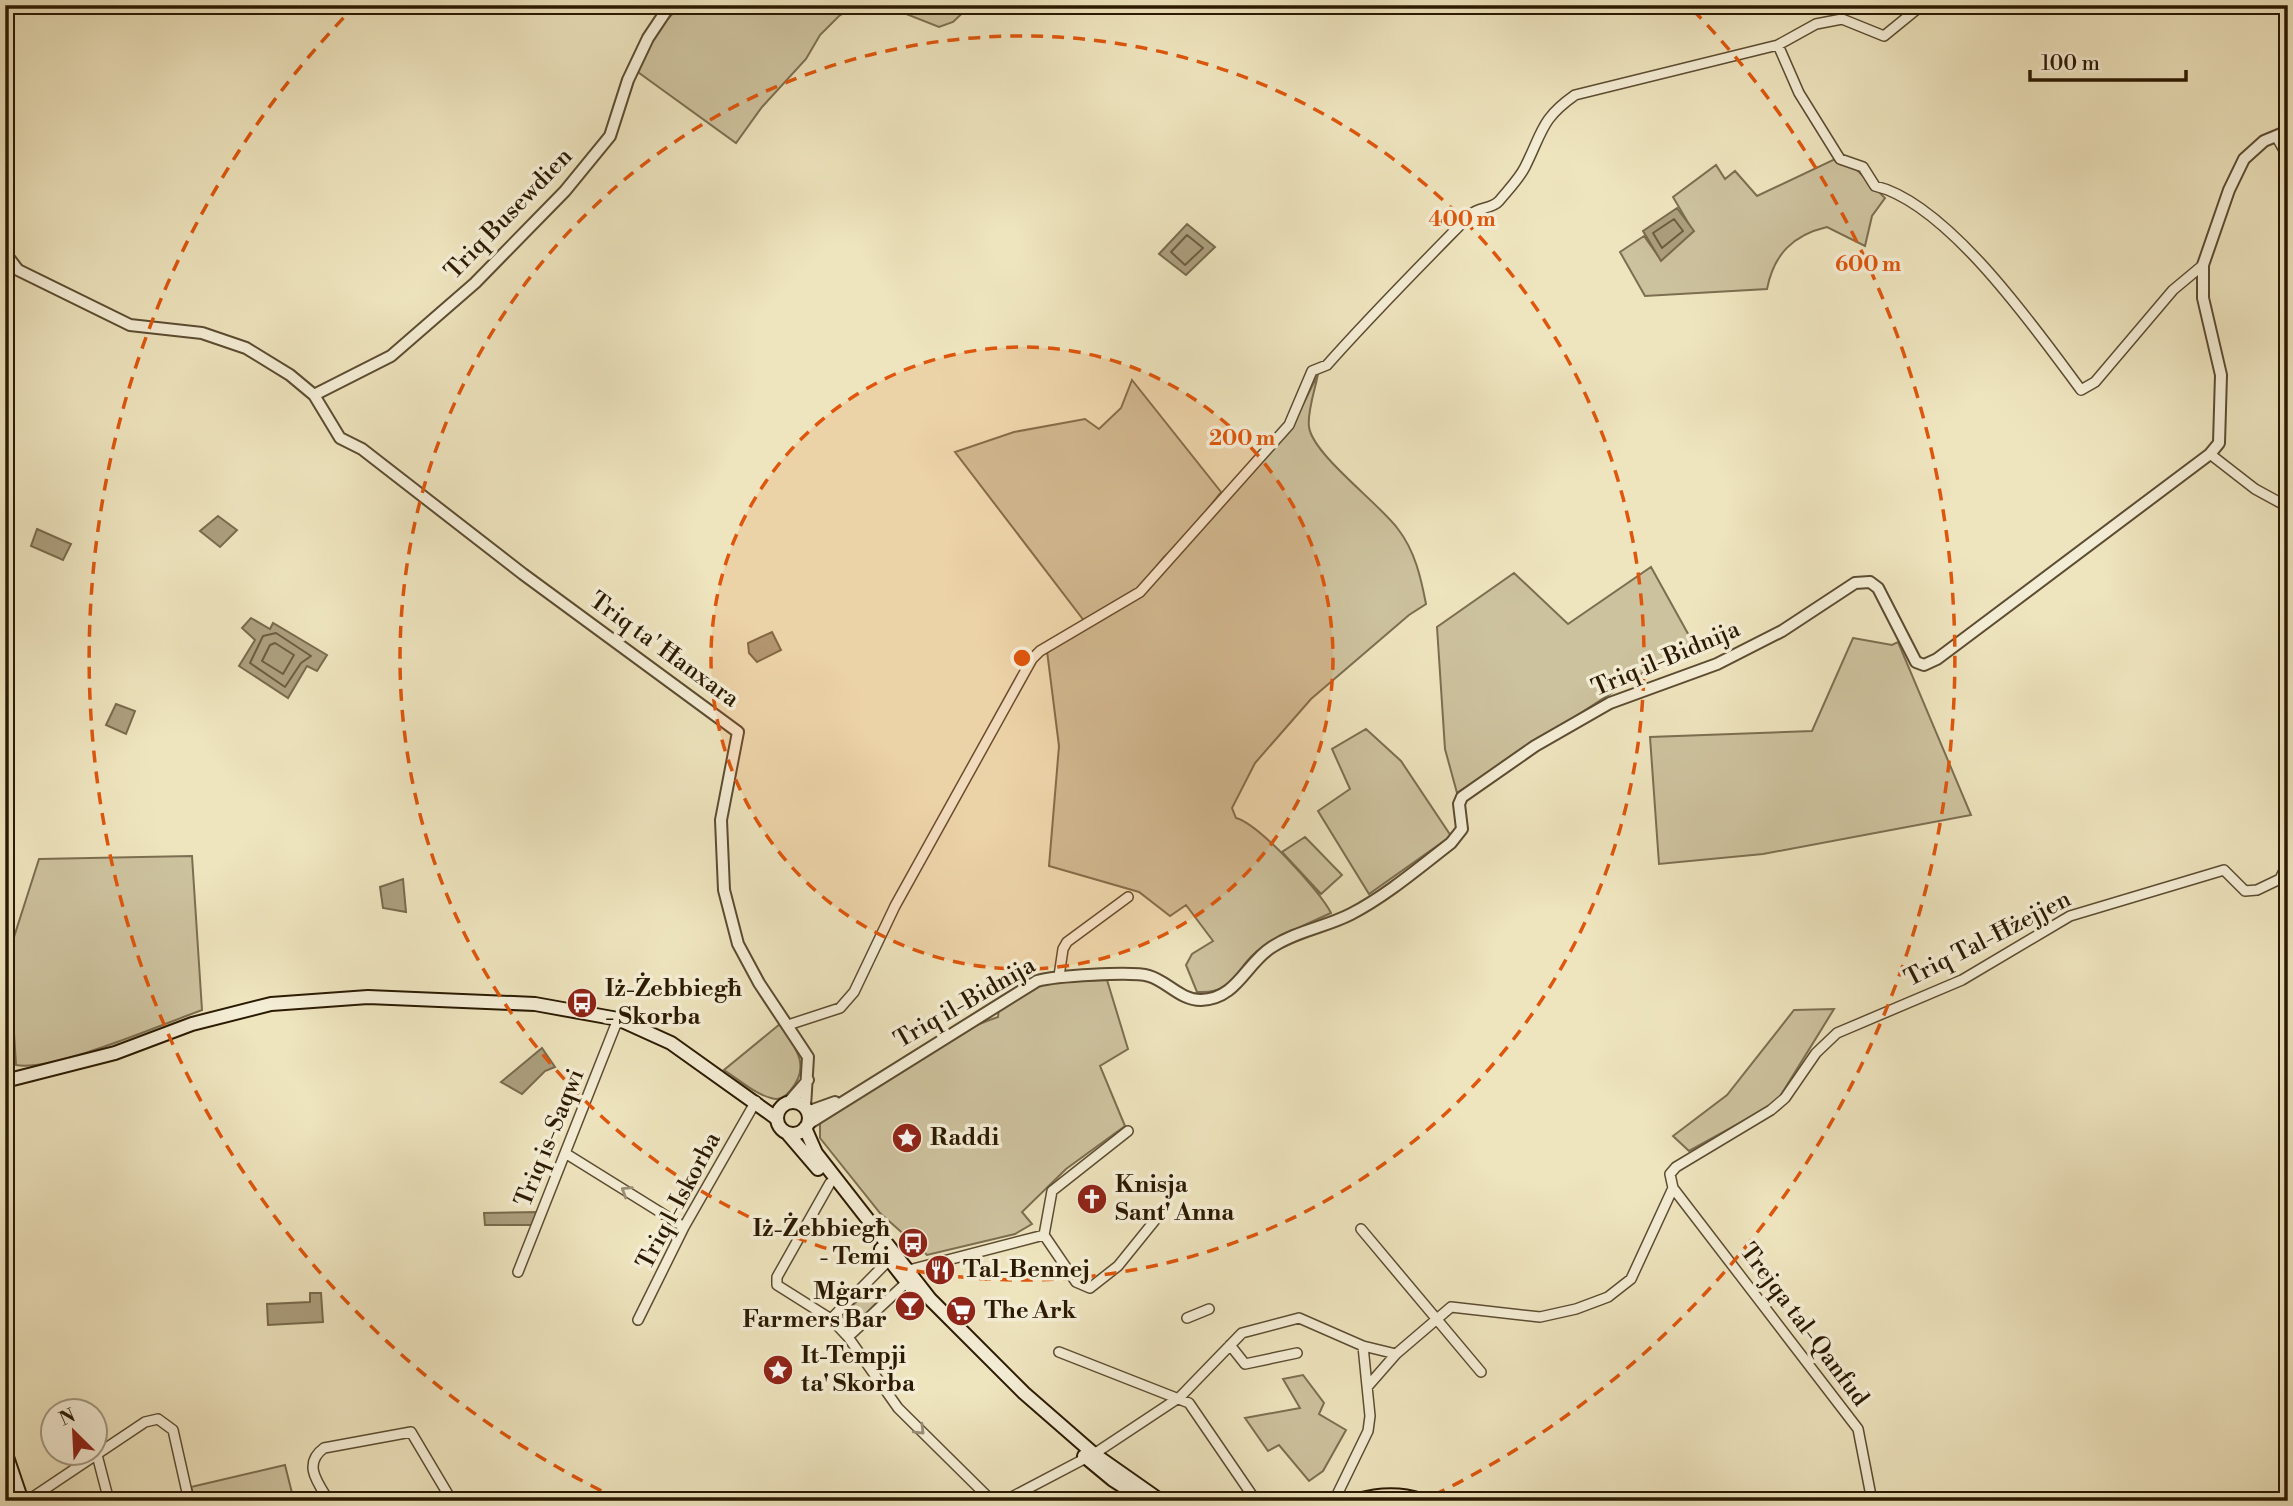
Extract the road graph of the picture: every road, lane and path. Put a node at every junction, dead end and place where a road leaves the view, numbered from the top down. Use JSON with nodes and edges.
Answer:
{"nodes":[{"id":1,"x":670,"y":5,"type":"edge"},
{"id":2,"x":1922,"y":5,"type":"edge"},
{"id":3,"x":1778,"y":45,"type":"junction"},
{"id":4,"x":2288,"y":131,"type":"edge"},
{"id":5,"x":2277,"y":138,"type":"junction"},
{"id":6,"x":2288,"y":157,"type":"edge"},
{"id":7,"x":5,"y":253,"type":"edge"},
{"id":8,"x":2203,"y":265,"type":"junction"},
{"id":9,"x":314,"y":395,"type":"junction"},
{"id":10,"x":2210,"y":454,"type":"junction"},
{"id":11,"x":2288,"y":507,"type":"edge"},
{"id":12,"x":2288,"y":862,"type":"edge"},
{"id":13,"x":1128,"y":897,"type":"dead end"},
{"id":14,"x":1059,"y":976,"type":"junction"},
{"id":15,"x":618,"y":1019,"type":"junction"},
{"id":16,"x":788,"y":1025,"type":"junction"},
{"id":17,"x":808,"y":1080,"type":"junction"},
{"id":18,"x":5,"y":1081,"type":"edge"},
{"id":19,"x":756,"y":1101,"type":"junction"},
{"id":20,"x":782,"y":1109,"type":"junction"},
{"id":21,"x":806,"y":1118,"type":"junction"},
{"id":22,"x":1128,"y":1131,"type":"dead end"},
{"id":23,"x":788,"y":1134,"type":"junction"},
{"id":24,"x":565,"y":1153,"type":"junction"},
{"id":25,"x":830,"y":1184,"type":"junction"},
{"id":26,"x":1674,"y":1188,"type":"junction"},
{"id":27,"x":1156,"y":1219,"type":"dead end"},
{"id":28,"x":684,"y":1227,"type":"junction"},
{"id":29,"x":1361,"y":1230,"type":"dead end"},
{"id":30,"x":1044,"y":1235,"type":"junction"},
{"id":31,"x":889,"y":1260,"type":"junction"},
{"id":32,"x":518,"y":1272,"type":"dead end"},
{"id":33,"x":904,"y":1276,"type":"junction"},
{"id":34,"x":1209,"y":1309,"type":"dead end"},
{"id":35,"x":1187,"y":1318,"type":"dead end"},
{"id":36,"x":831,"y":1319,"type":"junction"},
{"id":37,"x":638,"y":1320,"type":"dead end"},
{"id":38,"x":1437,"y":1322,"type":"junction"},
{"id":39,"x":848,"y":1337,"type":"junction"},
{"id":40,"x":1230,"y":1345,"type":"junction"},
{"id":41,"x":1363,"y":1346,"type":"junction"},
{"id":42,"x":1059,"y":1352,"type":"dead end"},
{"id":43,"x":1297,"y":1353,"type":"dead end"},
{"id":44,"x":1396,"y":1354,"type":"junction"},
{"id":45,"x":1481,"y":1372,"type":"dead end"},
{"id":46,"x":1368,"y":1387,"type":"junction"},
{"id":47,"x":1180,"y":1397,"type":"junction"},
{"id":48,"x":108,"y":1448,"type":"edge"},
{"id":49,"x":5,"y":1451,"type":"edge"},
{"id":50,"x":1090,"y":1456,"type":"junction"},
{"id":51,"x":77,"y":1468,"type":"edge"},
{"id":52,"x":100,"y":1468,"type":"edge"},
{"id":53,"x":1021,"y":1497,"type":"edge"},
{"id":54,"x":25,"y":1501,"type":"edge"},
{"id":55,"x":108,"y":1501,"type":"edge"},
{"id":56,"x":189,"y":1501,"type":"edge"},
{"id":57,"x":329,"y":1501,"type":"edge"},
{"id":58,"x":452,"y":1501,"type":"edge"},
{"id":59,"x":992,"y":1501,"type":"edge"},
{"id":60,"x":1004,"y":1501,"type":"edge"},
{"id":61,"x":1146,"y":1501,"type":"edge"},
{"id":62,"x":1161,"y":1501,"type":"edge"},
{"id":63,"x":1256,"y":1501,"type":"edge"},
{"id":64,"x":1334,"y":1501,"type":"edge"},
{"id":65,"x":1358,"y":1501,"type":"edge"},
{"id":66,"x":1421,"y":1501,"type":"edge"},
{"id":67,"x":1872,"y":1501,"type":"edge"}],
"edges":[{"from":1,"to":9,"type":"street","name":"Triq Busewdien"},
{"from":2,"to":3,"type":"street"},
{"from":3,"to":8,"type":"street"},
{"from":3,"to":16,"type":"street"},
{"from":4,"to":5,"type":"street"},
{"from":5,"to":6,"type":"street"},
{"from":5,"to":8,"type":"street"},
{"from":7,"to":9,"type":"street"},
{"from":8,"to":10,"type":"street"},
{"from":9,"to":16,"type":"street","name":"Triq ta' Ħanxara"},
{"from":10,"to":11,"type":"street"},
{"from":10,"to":14,"type":"street","name":"Triq il-Bidnija"},
{"from":12,"to":26,"type":"street","name":"Triq Tal-Ħżejjen"},
{"from":13,"to":14,"type":"street"},
{"from":14,"to":21,"type":"street","name":"Triq il-Bidnija"},
{"from":15,"to":18,"type":"main road"},
{"from":15,"to":19,"type":"main road"},
{"from":15,"to":24,"type":"street","name":"Triq is-Saqwi"},
{"from":16,"to":17,"type":"street","name":"Triq ta' Ħanxara"},
{"from":17,"to":20,"type":"street"},
{"from":17,"to":21,"type":"street","name":"Triq ta' Ħanxara"},
{"from":19,"to":20,"type":"main road"},
{"from":19,"to":28,"type":"street","name":"Triq l-Iskorba"},
{"from":20,"to":21,"type":"main road"},
{"from":20,"to":23,"type":"main road"},
{"from":21,"to":23,"type":"main road"},
{"from":21,"to":33,"type":"main road"},
{"from":22,"to":30,"type":"street"},
{"from":23,"to":25,"type":"main road"},
{"from":28,"to":24,"type":"street","one_way":true},
{"from":24,"to":32,"type":"street","name":"Triq is-Saqwi"},
{"from":25,"to":31,"type":"main road"},
{"from":25,"to":36,"type":"street"},
{"from":26,"to":38,"type":"street"},
{"from":26,"to":67,"type":"street","name":"Trejqa tal-Qanfud"},
{"from":27,"to":30,"type":"street"},
{"from":28,"to":37,"type":"street","name":"Triq l-Iskorba"},
{"from":29,"to":38,"type":"street"},
{"from":30,"to":33,"type":"street"},
{"from":31,"to":33,"type":"main road"},
{"from":31,"to":36,"type":"street"},
{"from":33,"to":39,"type":"street"},
{"from":33,"to":50,"type":"main road"},
{"from":34,"to":35,"type":"street"},
{"from":36,"to":39,"type":"street"},
{"from":38,"to":44,"type":"street"},
{"from":38,"to":45,"type":"street"},
{"from":39,"to":59,"type":"street","one_way":true},
{"from":40,"to":41,"type":"street"},
{"from":40,"to":43,"type":"street"},
{"from":40,"to":47,"type":"street"},
{"from":41,"to":44,"type":"street"},
{"from":41,"to":46,"type":"street"},
{"from":42,"to":47,"type":"street"},
{"from":44,"to":46,"type":"street"},
{"from":46,"to":64,"type":"street"},
{"from":47,"to":50,"type":"street"},
{"from":47,"to":63,"type":"street"},
{"from":48,"to":56,"type":"street"},
{"from":49,"to":54,"type":"main road"},
{"from":50,"to":53,"type":"street"},
{"from":50,"to":61,"type":"main road"},
{"from":50,"to":62,"type":"main road"},
{"from":51,"to":54,"type":"street"},
{"from":52,"to":55,"type":"street"},
{"from":53,"to":60,"type":"street"},
{"from":57,"to":58,"type":"street"},
{"from":65,"to":66,"type":"main road"}]}
